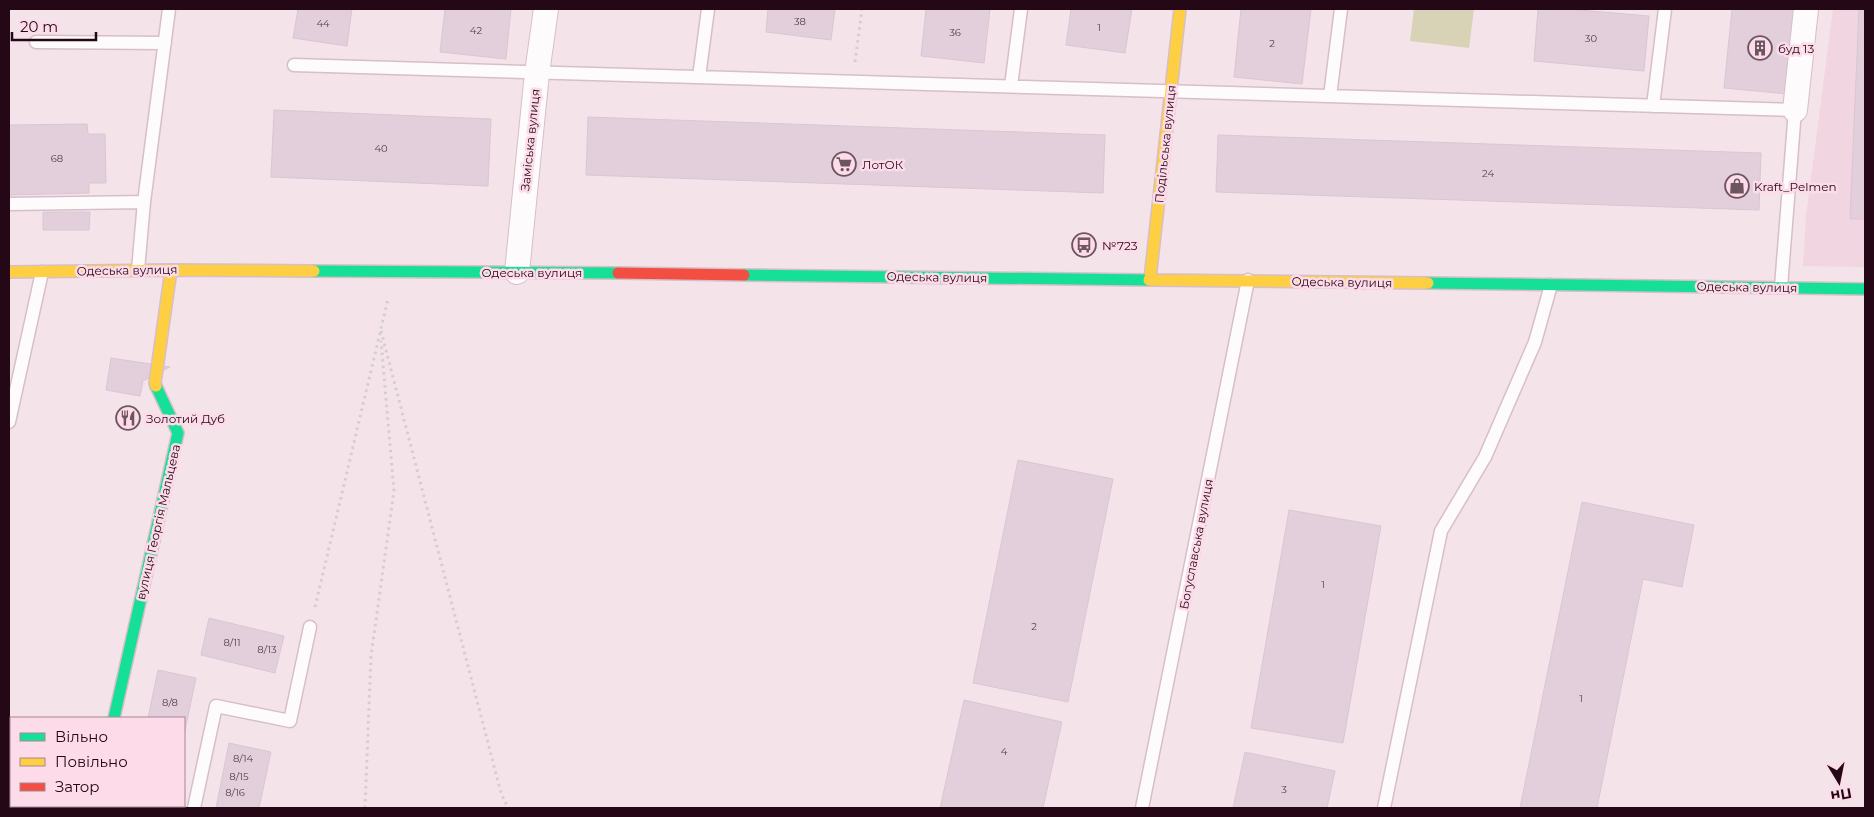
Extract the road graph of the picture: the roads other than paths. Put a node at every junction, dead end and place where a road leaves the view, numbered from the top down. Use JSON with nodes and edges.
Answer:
{"nodes":[{"id":1,"x":169,"y":9,"type":"edge"},
{"id":2,"x":546,"y":9,"type":"edge"},
{"id":3,"x":708,"y":9,"type":"edge"},
{"id":4,"x":1021,"y":9,"type":"edge"},
{"id":5,"x":1180,"y":9,"type":"edge"},
{"id":6,"x":1340,"y":9,"type":"edge"},
{"id":7,"x":1665,"y":9,"type":"edge"},
{"id":8,"x":1806,"y":9,"type":"edge"},
{"id":9,"x":36,"y":42,"type":"dead end"},
{"id":10,"x":165,"y":43,"type":"junction"},
{"id":11,"x":294,"y":65,"type":"dead end"},
{"id":12,"x":537,"y":73,"type":"junction"},
{"id":13,"x":699,"y":78,"type":"junction"},
{"id":14,"x":1011,"y":86,"type":"junction"},
{"id":15,"x":1171,"y":91,"type":"junction"},
{"id":16,"x":1330,"y":96,"type":"junction"},
{"id":17,"x":1654,"y":106,"type":"junction"},
{"id":18,"x":1795,"y":110,"type":"junction"},
{"id":19,"x":144,"y":202,"type":"junction"},
{"id":20,"x":9,"y":204,"type":"edge"},
{"id":21,"x":138,"y":270,"type":"junction"},
{"id":22,"x":171,"y":270,"type":"junction"},
{"id":23,"x":9,"y":272,"type":"edge"},
{"id":24,"x":42,"y":272,"type":"junction"},
{"id":25,"x":517,"y":272,"type":"junction"},
{"id":26,"x":1150,"y":279,"type":"junction"},
{"id":27,"x":1248,"y":280,"type":"junction"},
{"id":28,"x":1551,"y":284,"type":"junction"},
{"id":29,"x":1781,"y":287,"type":"junction"},
{"id":30,"x":1865,"y":289,"type":"edge"},
{"id":31,"x":9,"y":360,"type":"edge"},
{"id":32,"x":22,"y":361,"type":"junction"},
{"id":33,"x":9,"y":422,"type":"edge"},
{"id":34,"x":310,"y":627,"type":"road end"},
{"id":35,"x":114,"y":717,"type":"edge"},
{"id":36,"x":194,"y":808,"type":"edge"},
{"id":37,"x":1142,"y":808,"type":"edge"},
{"id":38,"x":1384,"y":808,"type":"edge"}],
"edges":[{"from":1,"to":10,"type":"lane"},
{"from":2,"to":12,"type":"street","name":"Заміська вулиця"},
{"from":3,"to":13,"type":"lane"},
{"from":4,"to":14,"type":"lane"},
{"from":5,"to":15,"type":"street","name":"Подільська вулиця"},
{"from":6,"to":16,"type":"lane"},
{"from":7,"to":17,"type":"lane"},
{"from":8,"to":18,"type":"street"},
{"from":9,"to":10,"type":"lane"},
{"from":10,"to":19,"type":"lane"},
{"from":11,"to":12,"type":"lane"},
{"from":12,"to":13,"type":"lane"},
{"from":12,"to":25,"type":"street","name":"Заміська вулиця"},
{"from":13,"to":14,"type":"lane"},
{"from":14,"to":15,"type":"lane"},
{"from":15,"to":16,"type":"lane"},
{"from":15,"to":26,"type":"street","name":"Подільська вулиця"},
{"from":16,"to":17,"type":"lane"},
{"from":17,"to":18,"type":"lane"},
{"from":18,"to":29,"type":"lane"},
{"from":19,"to":20,"type":"lane"},
{"from":19,"to":21,"type":"lane"},
{"from":21,"to":22,"type":"street","name":"Одеська вулиця"},
{"from":21,"to":24,"type":"street","name":"Одеська вулиця"},
{"from":22,"to":25,"type":"street","name":"Одеська вулиця"},
{"from":22,"to":35,"type":"street","name":"вулиця Георгія Мальцева"},
{"from":23,"to":24,"type":"street","name":"Одеська вулиця"},
{"from":24,"to":32,"type":"lane"},
{"from":25,"to":26,"type":"street","name":"Одеська вулиця"},
{"from":26,"to":27,"type":"street","name":"Одеська вулиця"},
{"from":27,"to":28,"type":"street","name":"Одеська вулиця"},
{"from":27,"to":37,"type":"lane","name":"Богуславська вулиця"},
{"from":28,"to":29,"type":"street","name":"Одеська вулиця"},
{"from":28,"to":38,"type":"lane"},
{"from":29,"to":30,"type":"street","name":"Одеська вулиця"},
{"from":31,"to":32,"type":"lane"},
{"from":32,"to":33,"type":"lane"},
{"from":34,"to":36,"type":"lane"}]}
